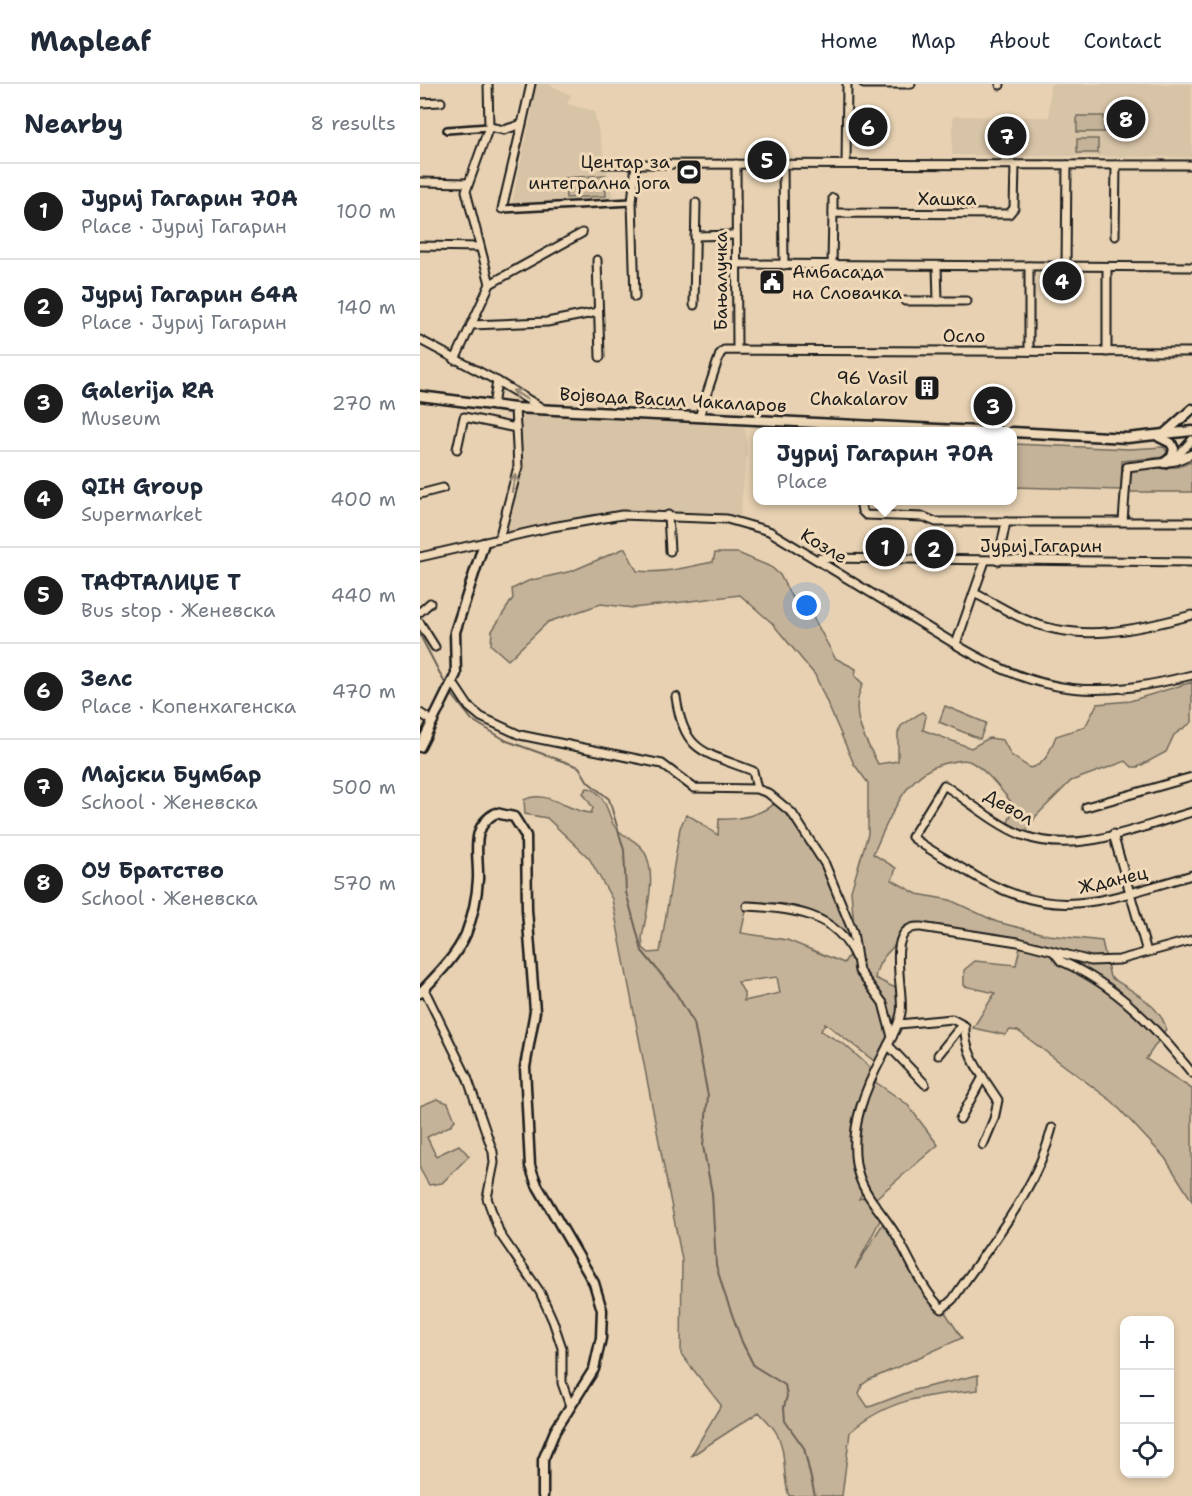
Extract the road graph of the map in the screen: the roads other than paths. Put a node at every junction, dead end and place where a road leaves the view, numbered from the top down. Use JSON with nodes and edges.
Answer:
{"nodes":[{"id":1,"x":488,"y":84,"type":"edge"},
{"id":2,"x":531,"y":84,"type":"edge"},
{"id":3,"x":847,"y":84,"type":"edge"},
{"id":4,"x":864,"y":84,"type":"edge"},
{"id":5,"x":911,"y":84,"type":"edge"},
{"id":6,"x":441,"y":102,"type":"dead end"},
{"id":7,"x":420,"y":103,"type":"edge"},
{"id":8,"x":522,"y":124,"type":"junction"},
{"id":9,"x":489,"y":127,"type":"junction"},
{"id":10,"x":447,"y":130,"type":"dead end"},
{"id":11,"x":636,"y":163,"type":"junction"},
{"id":12,"x":604,"y":164,"type":"dead end"},
{"id":13,"x":736,"y":164,"type":"junction"},
{"id":14,"x":783,"y":164,"type":"junction"},
{"id":15,"x":846,"y":164,"type":"junction"},
{"id":16,"x":1015,"y":165,"type":"junction"},
{"id":17,"x":1067,"y":165,"type":"junction"},
{"id":18,"x":1116,"y":165,"type":"junction"},
{"id":19,"x":1192,"y":165,"type":"edge"},
{"id":20,"x":420,"y":182,"type":"edge"},
{"id":21,"x":468,"y":183,"type":"junction"},
{"id":22,"x":833,"y":198,"type":"dead end"},
{"id":23,"x":632,"y":202,"type":"junction"},
{"id":24,"x":696,"y":203,"type":"dead end"},
{"id":25,"x":502,"y":208,"type":"joint"},
{"id":26,"x":833,"y":213,"type":"junction"},
{"id":27,"x":582,"y":233,"type":"dead end"},
{"id":28,"x":736,"y":235,"type":"junction"},
{"id":29,"x":695,"y":236,"type":"junction"},
{"id":30,"x":1115,"y":236,"type":"dead end"},
{"id":31,"x":420,"y":246,"type":"edge"},
{"id":32,"x":480,"y":247,"type":"junction"},
{"id":33,"x":597,"y":260,"type":"dead end"},
{"id":34,"x":736,"y":264,"type":"junction"},
{"id":35,"x":784,"y":265,"type":"junction"},
{"id":36,"x":832,"y":265,"type":"junction"},
{"id":37,"x":937,"y":266,"type":"junction"},
{"id":38,"x":1029,"y":266,"type":"junction"},
{"id":39,"x":1066,"y":267,"type":"junction"},
{"id":40,"x":1107,"y":267,"type":"junction"},
{"id":41,"x":1192,"y":267,"type":"edge"},
{"id":42,"x":490,"y":284,"type":"junction"},
{"id":43,"x":635,"y":297,"type":"dead end"},
{"id":44,"x":905,"y":301,"type":"dead end"},
{"id":45,"x":938,"y":301,"type":"junction"},
{"id":46,"x":967,"y":301,"type":"dead end"},
{"id":47,"x":694,"y":305,"type":"dead end"},
{"id":48,"x":598,"y":312,"type":"junction"},
{"id":49,"x":471,"y":325,"type":"junction"},
{"id":50,"x":420,"y":340,"type":"edge"},
{"id":51,"x":737,"y":349,"type":"junction"},
{"id":52,"x":1029,"y":351,"type":"junction"},
{"id":53,"x":1107,"y":352,"type":"junction"},
{"id":54,"x":1192,"y":352,"type":"edge"},
{"id":55,"x":600,"y":357,"type":"dead end"},
{"id":56,"x":456,"y":360,"type":"junction"},
{"id":57,"x":497,"y":381,"type":"junction"},
{"id":58,"x":420,"y":396,"type":"edge"},
{"id":59,"x":493,"y":406,"type":"junction"},
{"id":60,"x":515,"y":408,"type":"junction"},
{"id":61,"x":1192,"y":409,"type":"edge"},
{"id":62,"x":544,"y":410,"type":"junction"},
{"id":63,"x":699,"y":417,"type":"junction"},
{"id":64,"x":845,"y":427,"type":"edge"},
{"id":65,"x":516,"y":428,"type":"junction"},
{"id":66,"x":1192,"y":431,"type":"edge"},
{"id":67,"x":1017,"y":432,"type":"edge"},
{"id":68,"x":1158,"y":437,"type":"junction"},
{"id":69,"x":1192,"y":440,"type":"edge"},
{"id":70,"x":457,"y":449,"type":"dead end"},
{"id":71,"x":1192,"y":454,"type":"edge"},
{"id":72,"x":1168,"y":462,"type":"junction"},
{"id":73,"x":443,"y":488,"type":"dead end"},
{"id":74,"x":420,"y":494,"type":"edge"},
{"id":75,"x":861,"y":505,"type":"edge"},
{"id":76,"x":668,"y":516,"type":"junction"},
{"id":77,"x":1124,"y":521,"type":"junction"},
{"id":78,"x":1006,"y":522,"type":"junction"},
{"id":79,"x":1192,"y":522,"type":"edge"},
{"id":80,"x":499,"y":539,"type":"junction"},
{"id":81,"x":484,"y":543,"type":"junction"},
{"id":82,"x":670,"y":551,"type":"dead end"},
{"id":83,"x":420,"y":557,"type":"edge"},
{"id":84,"x":817,"y":558,"type":"junction"},
{"id":85,"x":986,"y":561,"type":"junction"},
{"id":86,"x":998,"y":561,"type":"junction"},
{"id":87,"x":1192,"y":562,"type":"edge"},
{"id":88,"x":974,"y":593,"type":"junction"},
{"id":89,"x":430,"y":603,"type":"dead end"},
{"id":90,"x":420,"y":612,"type":"edge"},
{"id":91,"x":1192,"y":615,"type":"edge"},
{"id":92,"x":420,"y":622,"type":"edge"},
{"id":93,"x":956,"y":644,"type":"junction"},
{"id":94,"x":435,"y":647,"type":"dead end"},
{"id":95,"x":1192,"y":675,"type":"edge"},
{"id":96,"x":453,"y":682,"type":"junction"},
{"id":97,"x":676,"y":697,"type":"dead end"},
{"id":98,"x":420,"y":713,"type":"edge"},
{"id":99,"x":432,"y":721,"type":"junction"},
{"id":100,"x":421,"y":743,"type":"edge"},
{"id":101,"x":1192,"y":777,"type":"edge"},
{"id":102,"x":756,"y":789,"type":"junction"},
{"id":103,"x":1086,"y":807,"type":"dead end"},
{"id":104,"x":1192,"y":812,"type":"edge"},
{"id":105,"x":1113,"y":834,"type":"junction"},
{"id":106,"x":912,"y":837,"type":"joint"},
{"id":107,"x":1192,"y":875,"type":"edge"},
{"id":108,"x":1130,"y":893,"type":"junction"},
{"id":109,"x":747,"y":906,"type":"dead end"},
{"id":110,"x":1192,"y":940,"type":"edge"},
{"id":111,"x":1054,"y":952,"type":"junction"},
{"id":112,"x":1147,"y":952,"type":"junction"},
{"id":113,"x":856,"y":959,"type":"junction"},
{"id":114,"x":422,"y":991,"type":"edge"},
{"id":115,"x":899,"y":1024,"type":"junction"},
{"id":116,"x":962,"y":1025,"type":"junction"},
{"id":117,"x":892,"y":1037,"type":"junction"},
{"id":118,"x":888,"y":1045,"type":"junction"},
{"id":119,"x":938,"y":1055,"type":"dead end"},
{"id":120,"x":1192,"y":1073,"type":"edge"},
{"id":121,"x":983,"y":1077,"type":"junction"},
{"id":122,"x":925,"y":1084,"type":"dead end"},
{"id":123,"x":960,"y":1119,"type":"dead end"},
{"id":124,"x":1052,"y":1128,"type":"dead end"},
{"id":125,"x":982,"y":1145,"type":"dead end"},
{"id":126,"x":570,"y":1407,"type":"junction"},
{"id":127,"x":543,"y":1496,"type":"edge"}],
"edges":[{"from":1,"to":9,"type":"street"},
{"from":2,"to":8,"type":"street"},
{"from":3,"to":15,"type":"street"},
{"from":4,"to":5,"type":"street"},
{"from":6,"to":7,"type":"street"},
{"from":8,"to":9,"type":"street"},
{"from":8,"to":25,"type":"street"},
{"from":9,"to":10,"type":"street"},
{"from":9,"to":21,"type":"street"},
{"from":11,"to":12,"type":"street"},
{"from":11,"to":13,"type":"street"},
{"from":11,"to":23,"type":"street"},
{"from":13,"to":14,"type":"street"},
{"from":13,"to":28,"type":"street","name":"Бањалучка"},
{"from":14,"to":15,"type":"street"},
{"from":14,"to":35,"type":"street"},
{"from":15,"to":16,"type":"street"},
{"from":16,"to":17,"type":"street"},
{"from":16,"to":26,"type":"street","name":"Хашка"},
{"from":17,"to":18,"type":"street"},
{"from":17,"to":39,"type":"street"},
{"from":18,"to":19,"type":"street"},
{"from":18,"to":30,"type":"street"},
{"from":20,"to":21,"type":"street"},
{"from":21,"to":32,"type":"street"},
{"from":22,"to":26,"type":"street"},
{"from":23,"to":25,"type":"street"},
{"from":23,"to":43,"type":"street"},
{"from":24,"to":29,"type":"street"},
{"from":26,"to":36,"type":"street"},
{"from":27,"to":42,"type":"street"},
{"from":28,"to":29,"type":"street"},
{"from":28,"to":34,"type":"street","name":"Бањалучка"},
{"from":29,"to":47,"type":"street"},
{"from":31,"to":32,"type":"street"},
{"from":32,"to":42,"type":"street"},
{"from":33,"to":48,"type":"street"},
{"from":34,"to":35,"type":"street"},
{"from":34,"to":51,"type":"street","name":"Бањалучка"},
{"from":35,"to":36,"type":"street"},
{"from":36,"to":37,"type":"street"},
{"from":37,"to":38,"type":"street"},
{"from":37,"to":45,"type":"street"},
{"from":38,"to":39,"type":"street"},
{"from":38,"to":52,"type":"street"},
{"from":39,"to":40,"type":"street"},
{"from":40,"to":41,"type":"street"},
{"from":40,"to":53,"type":"street"},
{"from":42,"to":49,"type":"street"},
{"from":44,"to":45,"type":"street"},
{"from":45,"to":46,"type":"street"},
{"from":48,"to":49,"type":"street"},
{"from":48,"to":55,"type":"street"},
{"from":49,"to":56,"type":"street"},
{"from":50,"to":56,"type":"street"},
{"from":51,"to":52,"type":"street","name":"Осло"},
{"from":51,"to":63,"type":"street","name":"Бањалучка"},
{"from":52,"to":53,"type":"street","name":"Осло"},
{"from":53,"to":54,"type":"street","name":"Осло"},
{"from":56,"to":57,"type":"street"},
{"from":57,"to":59,"type":"street"},
{"from":62,"to":57,"type":"street","one_way":true},
{"from":58,"to":59,"type":"street","name":"Војвода Васил Чакаларов"},
{"from":59,"to":60,"type":"street","name":"Војвода Васил Чакаларов"},
{"from":60,"to":62,"type":"street","name":"Војвода Васил Чакаларов"},
{"from":60,"to":65,"type":"street"},
{"from":61,"to":68,"type":"street"},
{"from":62,"to":63,"type":"street","name":"Војвода Васил Чакаларов"},
{"from":63,"to":64,"type":"street","name":"Војвода Васил Чакаларов"},
{"from":65,"to":70,"type":"street"},
{"from":80,"to":65,"type":"street","one_way":true},
{"from":66,"to":68,"type":"street"},
{"from":67,"to":68,"type":"street"},
{"from":68,"to":72,"type":"street"},
{"from":69,"to":72,"type":"street"},
{"from":71,"to":72,"type":"street","name":"Јуриј Гагарин"},
{"from":72,"to":77,"type":"street","name":"Јуриј Гагарин"},
{"from":73,"to":74,"type":"street"},
{"from":75,"to":78,"type":"street","name":"Јуриј Гагарин"},
{"from":76,"to":80,"type":"street","name":"Козле"},
{"from":76,"to":82,"type":"street"},
{"from":76,"to":84,"type":"street","name":"Козле"},
{"from":77,"to":78,"type":"street","name":"Јуриј Гагарин"},
{"from":77,"to":79,"type":"street","name":"Јуриј Гагарин"},
{"from":78,"to":86,"type":"street"},
{"from":80,"to":81,"type":"street","name":"Козле"},
{"from":81,"to":83,"type":"street","name":"Козле"},
{"from":81,"to":96,"type":"street"},
{"from":84,"to":85,"type":"street","name":"Јуриј Гагарин"},
{"from":84,"to":93,"type":"street","name":"Козле"},
{"from":85,"to":86,"type":"street","name":"Јуриј Гагарин"},
{"from":85,"to":88,"type":"street"},
{"from":86,"to":87,"type":"street","name":"Јуриј Гагарин"},
{"from":88,"to":91,"type":"street"},
{"from":88,"to":93,"type":"street"},
{"from":89,"to":90,"type":"street"},
{"from":92,"to":94,"type":"street"},
{"from":93,"to":95,"type":"street","name":"Козле"},
{"from":96,"to":99,"type":"street"},
{"from":96,"to":102,"type":"street"},
{"from":97,"to":102,"type":"street"},
{"from":98,"to":99,"type":"street"},
{"from":99,"to":100,"type":"street"},
{"from":101,"to":103,"type":"street"},
{"from":102,"to":113,"type":"street"},
{"from":104,"to":105,"type":"street","name":"Девол"},
{"from":105,"to":106,"type":"street","name":"Девол"},
{"from":105,"to":108,"type":"street"},
{"from":106,"to":108,"type":"street","name":"Жданец"},
{"from":107,"to":108,"type":"street","name":"Жданец"},
{"from":108,"to":112,"type":"street"},
{"from":109,"to":113,"type":"street"},
{"from":110,"to":112,"type":"street"},
{"from":111,"to":112,"type":"street"},
{"from":111,"to":115,"type":"street"},
{"from":111,"to":120,"type":"street"},
{"from":113,"to":117,"type":"street"},
{"from":114,"to":126,"type":"street"},
{"from":114,"to":126,"type":"street"},
{"from":115,"to":116,"type":"street"},
{"from":115,"to":117,"type":"street"},
{"from":116,"to":119,"type":"street"},
{"from":116,"to":121,"type":"street"},
{"from":117,"to":118,"type":"street"},
{"from":118,"to":122,"type":"street"},
{"from":118,"to":124,"type":"street"},
{"from":121,"to":123,"type":"street"},
{"from":121,"to":125,"type":"street"},
{"from":126,"to":127,"type":"street"}]}
